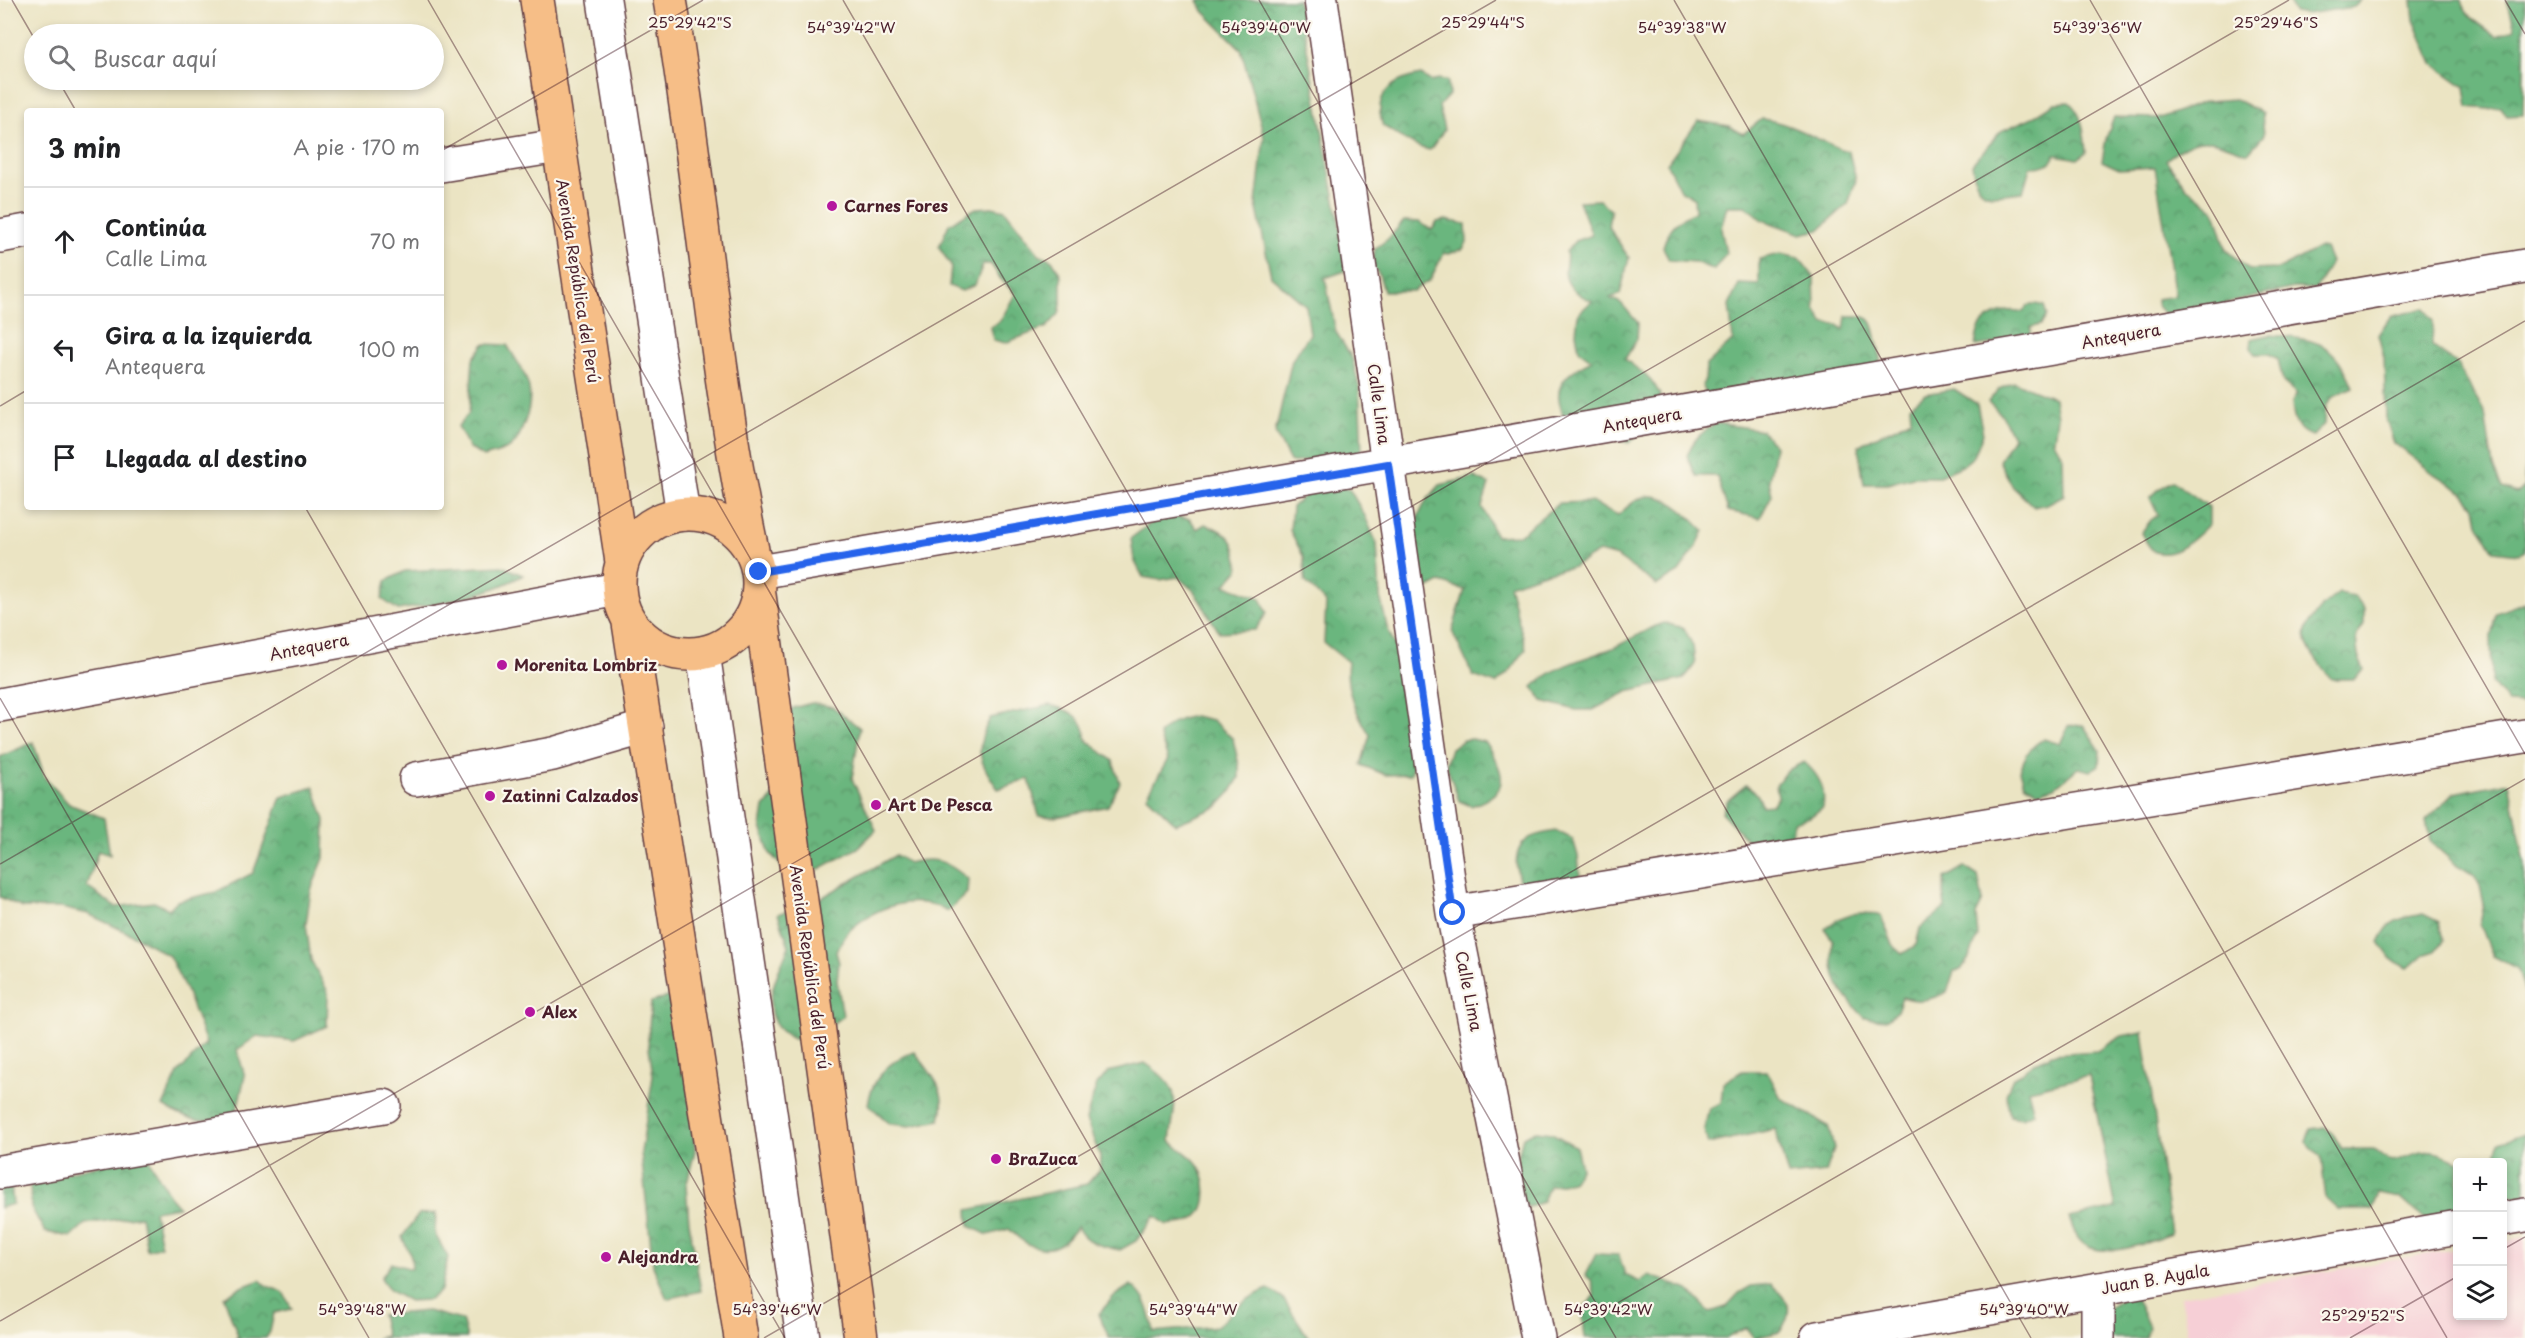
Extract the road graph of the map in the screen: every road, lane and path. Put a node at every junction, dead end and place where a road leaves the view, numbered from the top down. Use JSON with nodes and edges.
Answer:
{"nodes":[{"id":1,"x":537,"y":0,"type":"edge"},
{"id":2,"x":604,"y":0,"type":"edge"},
{"id":3,"x":670,"y":0,"type":"edge"},
{"id":4,"x":1321,"y":0,"type":"edge"},
{"id":5,"x":558,"y":146,"type":"junction"},
{"id":6,"x":444,"y":165,"type":"edge"},
{"id":7,"x":24,"y":232,"type":"edge"},
{"id":8,"x":0,"y":236,"type":"edge"},
{"id":9,"x":2525,"y":266,"type":"edge"},
{"id":10,"x":1388,"y":464,"type":"junction"},
{"id":11,"x":683,"y":514,"type":"junction"},
{"id":12,"x":757,"y":573,"type":"junction"},
{"id":13,"x":620,"y":576,"type":"junction"},
{"id":14,"x":629,"y":623,"type":"junction"},
{"id":15,"x":703,"y":653,"type":"junction"},
{"id":16,"x":0,"y":705,"type":"edge"},
{"id":17,"x":646,"y":727,"type":"junction"},
{"id":18,"x":2525,"y":736,"type":"edge"},
{"id":19,"x":416,"y":779,"type":"dead end"},
{"id":20,"x":1453,"y":913,"type":"junction"},
{"id":21,"x":384,"y":1106,"type":"dead end"},
{"id":22,"x":0,"y":1172,"type":"edge"},
{"id":23,"x":2525,"y":1215,"type":"edge"},
{"id":24,"x":2507,"y":1218,"type":"edge"},
{"id":25,"x":2453,"y":1228,"type":"edge"},
{"id":26,"x":2098,"y":1289,"type":"junction"},
{"id":27,"x":741,"y":1338,"type":"edge"},
{"id":28,"x":803,"y":1338,"type":"edge"},
{"id":29,"x":861,"y":1338,"type":"edge"},
{"id":30,"x":1538,"y":1338,"type":"edge"},
{"id":31,"x":1817,"y":1338,"type":"edge"},
{"id":32,"x":2098,"y":1338,"type":"edge"}],
"edges":[{"from":1,"to":5,"type":"highway","name":"Avenida República del Perú"},
{"from":2,"to":11,"type":"street"},
{"from":3,"to":12,"type":"highway","name":"Avenida República del Perú"},
{"from":4,"to":10,"type":"street","name":"Calle Lima"},
{"from":5,"to":6,"type":"street"},
{"from":5,"to":13,"type":"highway","name":"Avenida República del Perú"},
{"from":7,"to":8,"type":"street"},
{"from":9,"to":10,"type":"street","name":"Antequera"},
{"from":10,"to":12,"type":"street","name":"Antequera"},
{"from":10,"to":20,"type":"street","name":"Calle Lima"},
{"from":11,"to":12,"type":"highway"},
{"from":11,"to":13,"type":"highway"},
{"from":12,"to":15,"type":"highway"},
{"from":12,"to":29,"type":"highway","name":"Avenida República del Perú"},
{"from":13,"to":14,"type":"highway"},
{"from":13,"to":16,"type":"street","name":"Antequera"},
{"from":14,"to":15,"type":"highway"},
{"from":14,"to":17,"type":"highway"},
{"from":15,"to":28,"type":"street"},
{"from":17,"to":19,"type":"street"},
{"from":17,"to":27,"type":"highway"},
{"from":18,"to":20,"type":"street"},
{"from":20,"to":30,"type":"street","name":"Calle Lima"},
{"from":21,"to":22,"type":"street"},
{"from":23,"to":24,"type":"street"},
{"from":25,"to":26,"type":"street","name":"Juan B. Ayala"},
{"from":26,"to":31,"type":"street","name":"Juan B. Ayala"},
{"from":26,"to":32,"type":"street"}]}
